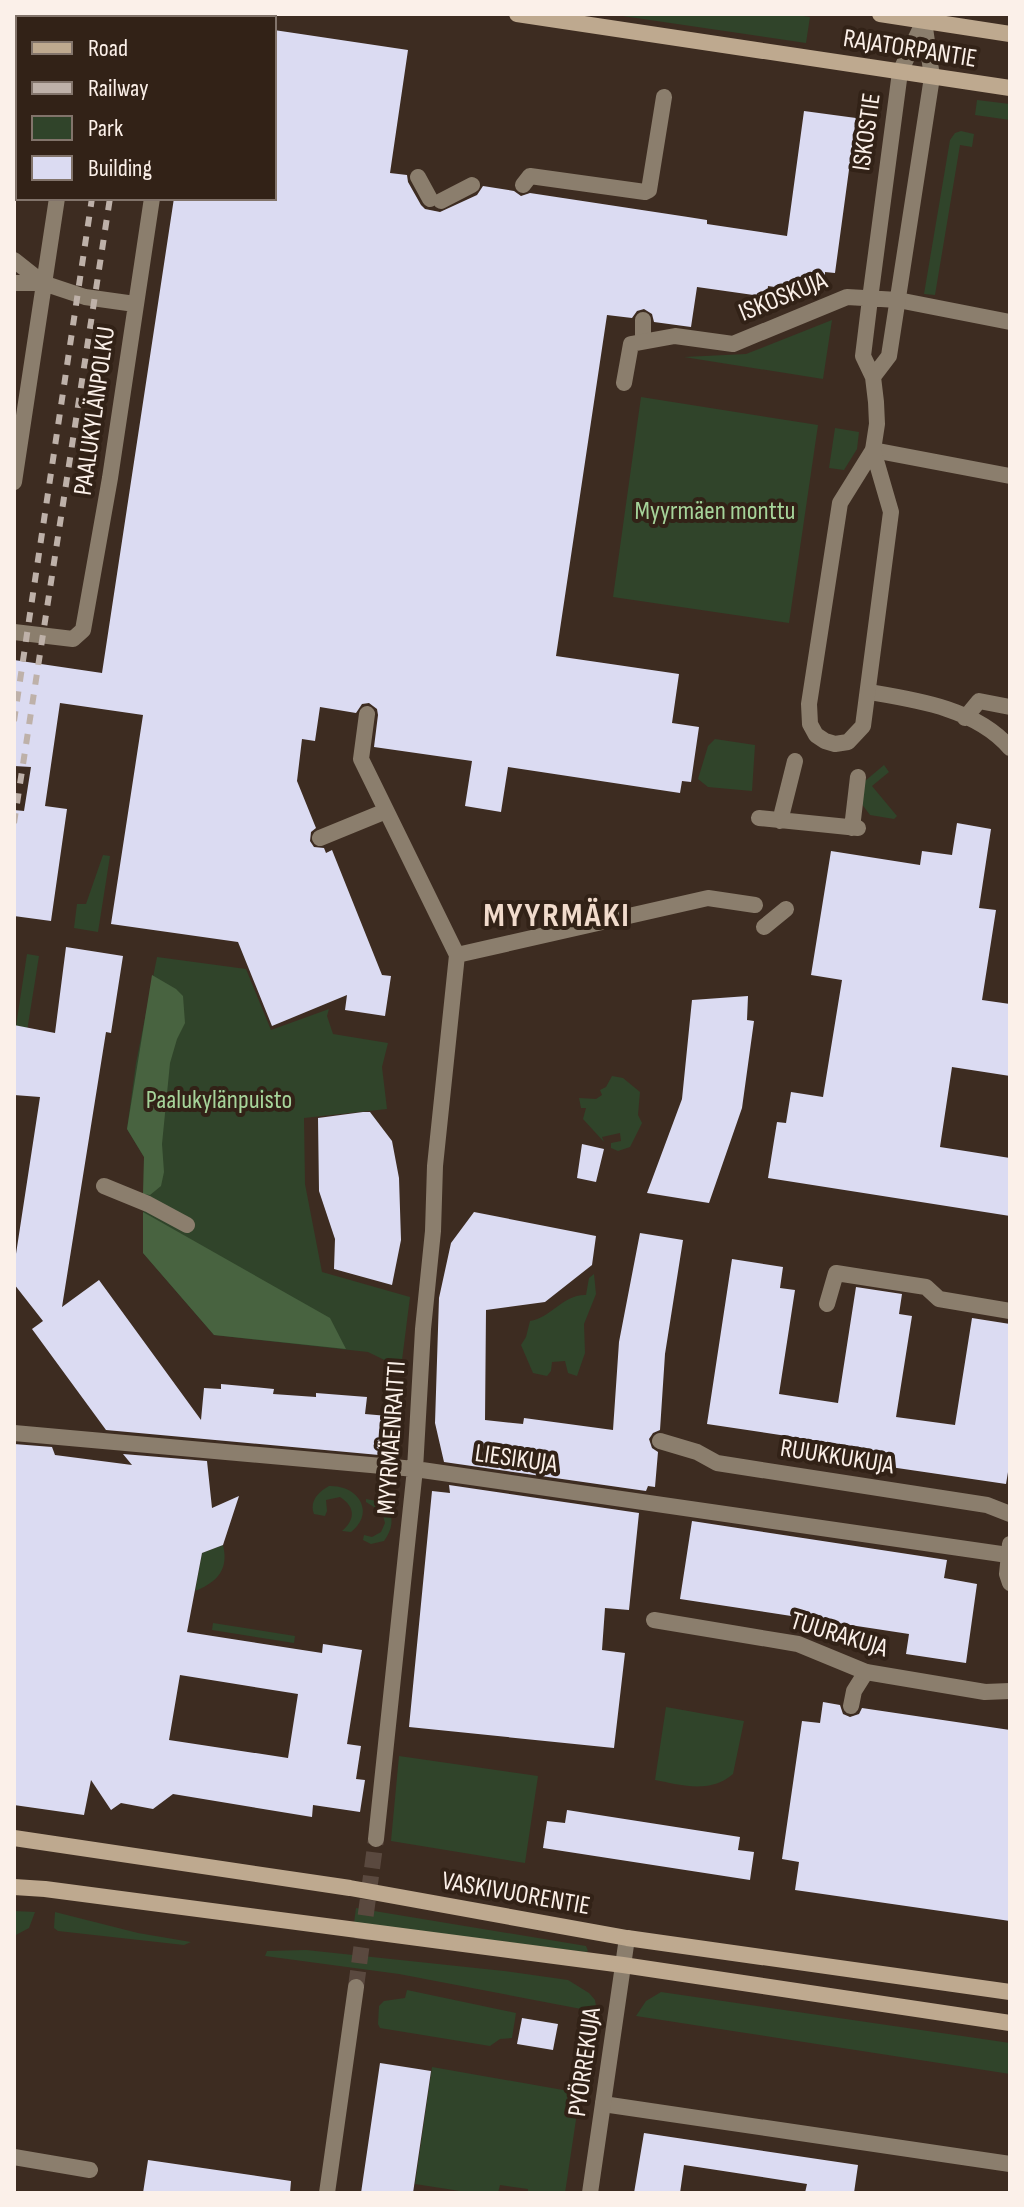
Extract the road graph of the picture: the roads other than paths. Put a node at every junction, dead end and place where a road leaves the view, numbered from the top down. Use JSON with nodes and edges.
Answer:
{"nodes":[{"id":1,"x":517,"y":14,"type":"edge"},
{"id":2,"x":880,"y":14,"type":"edge"},
{"id":3,"x":924,"y":21,"type":"junction"},
{"id":4,"x":1010,"y":34,"type":"edge"},
{"id":5,"x":900,"y":72,"type":"junction"},
{"id":6,"x":932,"y":77,"type":"junction"},
{"id":7,"x":1010,"y":88,"type":"edge"},
{"id":8,"x":664,"y":97,"type":"dead end"},
{"id":9,"x":418,"y":177,"type":"dead end"},
{"id":10,"x":448,"y":181,"type":"dead end"},
{"id":11,"x":472,"y":185,"type":"dead end"},
{"id":12,"x":523,"y":185,"type":"dead end"},
{"id":13,"x":430,"y":199,"type":"dead end"},
{"id":14,"x":57,"y":200,"type":"edge"},
{"id":15,"x":152,"y":200,"type":"edge"},
{"id":16,"x":14,"y":260,"type":"edge"},
{"id":17,"x":14,"y":283,"type":"edge"},
{"id":18,"x":43,"y":283,"type":"junction"},
{"id":19,"x":870,"y":299,"type":"junction"},
{"id":20,"x":898,"y":300,"type":"junction"},
{"id":21,"x":135,"y":304,"type":"junction"},
{"id":22,"x":643,"y":320,"type":"dead end"},
{"id":23,"x":1010,"y":322,"type":"edge"},
{"id":24,"x":643,"y":340,"type":"junction"},
{"id":25,"x":873,"y":377,"type":"junction"},
{"id":26,"x":624,"y":383,"type":"dead end"},
{"id":27,"x":873,"y":450,"type":"junction"},
{"id":28,"x":1010,"y":476,"type":"edge"},
{"id":29,"x":14,"y":482,"type":"edge"},
{"id":30,"x":14,"y":632,"type":"edge"},
{"id":31,"x":869,"y":692,"type":"junction"},
{"id":32,"x":1010,"y":707,"type":"edge"},
{"id":33,"x":367,"y":714,"type":"dead end"},
{"id":34,"x":965,"y":718,"type":"junction"},
{"id":35,"x":1010,"y":748,"type":"edge"},
{"id":36,"x":795,"y":761,"type":"dead end"},
{"id":37,"x":858,"y":777,"type":"dead end"},
{"id":38,"x":386,"y":811,"type":"junction"},
{"id":39,"x":759,"y":818,"type":"dead end"},
{"id":40,"x":780,"y":821,"type":"junction"},
{"id":41,"x":320,"y":838,"type":"dead end"},
{"id":42,"x":755,"y":905,"type":"dead end"},
{"id":43,"x":786,"y":909,"type":"dead end"},
{"id":44,"x":764,"y":927,"type":"dead end"},
{"id":45,"x":457,"y":955,"type":"junction"},
{"id":46,"x":104,"y":1186,"type":"dead end"},
{"id":47,"x":187,"y":1225,"type":"dead end"},
{"id":48,"x":827,"y":1304,"type":"dead end"},
{"id":49,"x":1010,"y":1311,"type":"edge"},
{"id":50,"x":14,"y":1433,"type":"edge"},
{"id":51,"x":660,"y":1441,"type":"dead end"},
{"id":52,"x":415,"y":1469,"type":"junction"},
{"id":53,"x":1010,"y":1514,"type":"edge"},
{"id":54,"x":1009,"y":1550,"type":"edge"},
{"id":55,"x":1010,"y":1583,"type":"edge"},
{"id":56,"x":654,"y":1620,"type":"dead end"},
{"id":57,"x":866,"y":1672,"type":"junction"},
{"id":58,"x":1010,"y":1691,"type":"edge"},
{"id":59,"x":851,"y":1706,"type":"dead end"},
{"id":60,"x":14,"y":1838,"type":"edge"},
{"id":61,"x":376,"y":1839,"type":"tunnel mouth"},
{"id":62,"x":14,"y":1887,"type":"edge"},
{"id":63,"x":627,"y":1938,"type":"junction"},
{"id":64,"x":623,"y":1965,"type":"junction"},
{"id":65,"x":356,"y":1987,"type":"tunnel mouth"},
{"id":66,"x":1010,"y":1992,"type":"edge"},
{"id":67,"x":1010,"y":2023,"type":"edge"},
{"id":68,"x":603,"y":2104,"type":"junction"},
{"id":69,"x":14,"y":2157,"type":"edge"},
{"id":70,"x":1010,"y":2164,"type":"edge"},
{"id":71,"x":90,"y":2170,"type":"dead end"},
{"id":72,"x":327,"y":2193,"type":"edge"},
{"id":73,"x":590,"y":2193,"type":"edge"}],
"edges":[{"from":1,"to":5,"type":"main road","name":"RAJATORPANTIE"},
{"from":2,"to":3,"type":"main road","name":"RAJATORPANTIE"},
{"from":3,"to":4,"type":"main road","name":"RAJATORPANTIE"},
{"from":3,"to":5,"type":"street","name":"ISKOSTIE"},
{"from":3,"to":6,"type":"street"},
{"from":5,"to":6,"type":"main road","name":"RAJATORPANTIE"},
{"from":5,"to":19,"type":"street","name":"ISKOSTIE"},
{"from":6,"to":7,"type":"main road","name":"RAJATORPANTIE"},
{"from":6,"to":20,"type":"street"},
{"from":8,"to":12,"type":"street"},
{"from":9,"to":13,"type":"street"},
{"from":10,"to":11,"type":"street"},
{"from":14,"to":18,"type":"street"},
{"from":15,"to":21,"type":"street","name":"PAALUKYLÄNPOLKU"},
{"from":16,"to":18,"type":"street"},
{"from":17,"to":18,"type":"street"},
{"from":18,"to":21,"type":"street"},
{"from":18,"to":29,"type":"street"},
{"from":19,"to":20,"type":"street","name":"ISKOSKUJA"},
{"from":19,"to":24,"type":"street","name":"ISKOSKUJA"},
{"from":19,"to":25,"type":"street","name":"ISKOSTIE"},
{"from":20,"to":23,"type":"street","name":"ISKOSKUJA"},
{"from":20,"to":25,"type":"street"},
{"from":21,"to":30,"type":"street","name":"PAALUKYLÄNPOLKU"},
{"from":22,"to":24,"type":"street"},
{"from":24,"to":26,"type":"street"},
{"from":25,"to":27,"type":"street","name":"ISKOSTIE"},
{"from":27,"to":28,"type":"street"},
{"from":27,"to":31,"type":"street","name":"ISKOSTIE"},
{"from":27,"to":31,"type":"street","name":"ISKOSTIE"},
{"from":31,"to":34,"type":"street"},
{"from":32,"to":34,"type":"street"},
{"from":33,"to":38,"type":"street"},
{"from":34,"to":35,"type":"street"},
{"from":36,"to":40,"type":"street"},
{"from":37,"to":40,"type":"street"},
{"from":38,"to":41,"type":"street"},
{"from":38,"to":45,"type":"street"},
{"from":39,"to":40,"type":"street"},
{"from":42,"to":45,"type":"street"},
{"from":43,"to":44,"type":"street"},
{"from":45,"to":52,"type":"street","name":"MYYRMÄENRAITTI"},
{"from":46,"to":47,"type":"street"},
{"from":48,"to":49,"type":"street"},
{"from":50,"to":52,"type":"street","name":"LIESIKUJA"},
{"from":51,"to":53,"type":"street","name":"RUUKKUKUJA"},
{"from":52,"to":54,"type":"street","name":"LIESIKUJA"},
{"from":52,"to":61,"type":"street","name":"MYYRMÄENRAITTI"},
{"from":54,"to":55,"type":"street"},
{"from":56,"to":57,"type":"street","name":"TUURAKUJA"},
{"from":57,"to":58,"type":"street","name":"TUURAKUJA"},
{"from":57,"to":59,"type":"street"},
{"from":60,"to":63,"type":"main road","name":"VASKIVUORENTIE"},
{"from":62,"to":64,"type":"main road","name":"VASKIVUORENTIE"},
{"from":63,"to":64,"type":"street","name":"PYÖRREKUJA"},
{"from":63,"to":66,"type":"main road","name":"VASKIVUORENTIE"},
{"from":64,"to":67,"type":"main road","name":"VASKIVUORENTIE"},
{"from":64,"to":68,"type":"street","name":"PYÖRREKUJA"},
{"from":65,"to":72,"type":"street"},
{"from":68,"to":70,"type":"street"},
{"from":68,"to":73,"type":"street","name":"PYÖRREKUJA"},
{"from":69,"to":71,"type":"street"}]}
